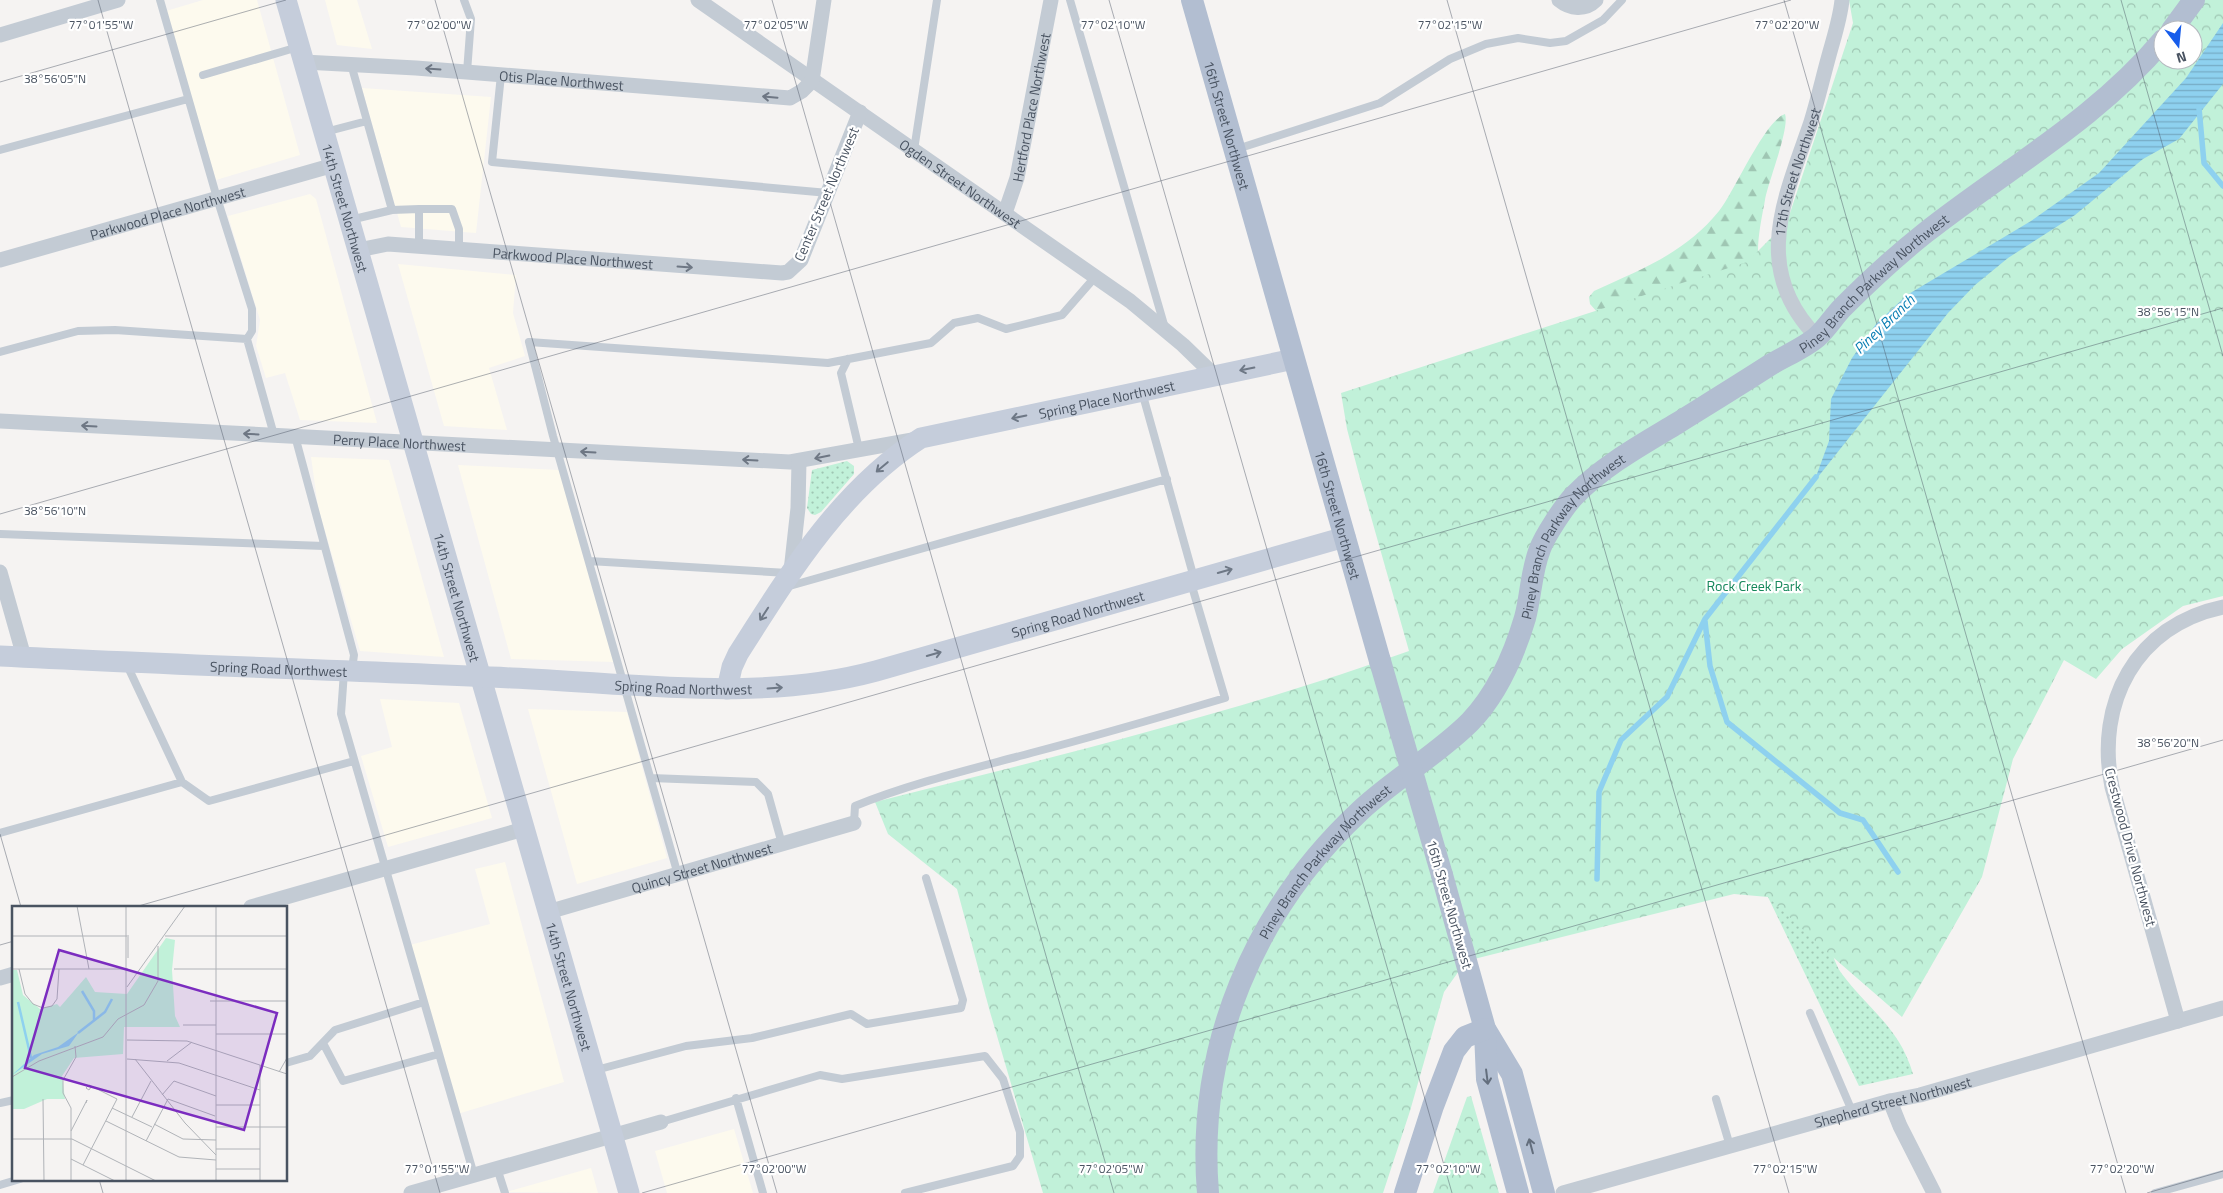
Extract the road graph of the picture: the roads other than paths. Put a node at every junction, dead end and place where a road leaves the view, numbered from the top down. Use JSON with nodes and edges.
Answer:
{"nodes":[{"id":1,"x":118,"y":0,"type":"edge"},
{"id":2,"x":160,"y":0,"type":"edge"},
{"id":3,"x":286,"y":0,"type":"edge"},
{"id":4,"x":464,"y":0,"type":"edge"},
{"id":5,"x":698,"y":0,"type":"edge"},
{"id":6,"x":824,"y":0,"type":"edge"},
{"id":7,"x":937,"y":0,"type":"edge"},
{"id":8,"x":1052,"y":0,"type":"edge"},
{"id":9,"x":1070,"y":0,"type":"edge"},
{"id":10,"x":1192,"y":0,"type":"edge"},
{"id":11,"x":1559,"y":0,"type":"edge"},
{"id":12,"x":1596,"y":0,"type":"edge"},
{"id":13,"x":1622,"y":0,"type":"edge"},
{"id":14,"x":1842,"y":0,"type":"edge"},
{"id":15,"x":2194,"y":0,"type":"edge"},
{"id":16,"x":2179,"y":20,"type":"edge"},
{"id":17,"x":0,"y":34,"type":"edge"},
{"id":18,"x":2153,"y":51,"type":"edge"},
{"id":19,"x":302,"y":54,"type":"junction"},
{"id":20,"x":351,"y":64,"type":"junction"},
{"id":21,"x":467,"y":72,"type":"junction"},
{"id":22,"x":501,"y":74,"type":"junction"},
{"id":23,"x":203,"y":75,"type":"dead end"},
{"id":24,"x":812,"y":81,"type":"junction"},
{"id":25,"x":188,"y":98,"type":"junction"},
{"id":26,"x":860,"y":112,"type":"junction"},
{"id":27,"x":367,"y":122,"type":"junction"},
{"id":28,"x":324,"y":133,"type":"junction"},
{"id":29,"x":0,"y":150,"type":"edge"},
{"id":30,"x":914,"y":150,"type":"junction"},
{"id":31,"x":1235,"y":150,"type":"junction"},
{"id":32,"x":334,"y":165,"type":"junction"},
{"id":33,"x":828,"y":193,"type":"junction"},
{"id":34,"x":217,"y":198,"type":"junction"},
{"id":35,"x":392,"y":210,"type":"junction"},
{"id":36,"x":419,"y":210,"type":"junction"},
{"id":37,"x":1005,"y":213,"type":"junction"},
{"id":38,"x":350,"y":220,"type":"junction"},
{"id":39,"x":419,"y":246,"type":"junction"},
{"id":40,"x":459,"y":249,"type":"junction"},
{"id":41,"x":358,"y":250,"type":"junction"},
{"id":42,"x":0,"y":260,"type":"edge"},
{"id":43,"x":788,"y":272,"type":"joint"},
{"id":44,"x":1096,"y":276,"type":"junction"},
{"id":45,"x":1166,"y":330,"type":"junction"},
{"id":46,"x":1816,"y":337,"type":"junction"},
{"id":47,"x":247,"y":338,"type":"junction"},
{"id":48,"x":0,"y":352,"type":"edge"},
{"id":49,"x":1294,"y":358,"type":"junction"},
{"id":50,"x":848,"y":359,"type":"junction"},
{"id":51,"x":1215,"y":376,"type":"junction"},
{"id":52,"x":1142,"y":391,"type":"junction"},
{"id":53,"x":0,"y":421,"type":"edge"},
{"id":54,"x":274,"y":435,"type":"junction"},
{"id":55,"x":295,"y":436,"type":"junction"},
{"id":56,"x":921,"y":438,"type":"junction"},
{"id":57,"x":413,"y":443,"type":"junction"},
{"id":58,"x":557,"y":450,"type":"junction"},
{"id":59,"x":859,"y":450,"type":"junction"},
{"id":60,"x":799,"y":461,"type":"junction"},
{"id":61,"x":1167,"y":479,"type":"junction"},
{"id":62,"x":0,"y":534,"type":"edge"},
{"id":63,"x":1345,"y":537,"type":"junction"},
{"id":64,"x":324,"y":546,"type":"junction"},
{"id":65,"x":589,"y":561,"type":"junction"},
{"id":66,"x":0,"y":572,"type":"edge"},
{"id":67,"x":785,"y":581,"type":"junction"},
{"id":68,"x":1193,"y":581,"type":"junction"},
{"id":69,"x":2223,"y":607,"type":"edge"},
{"id":70,"x":0,"y":656,"type":"edge"},
{"id":71,"x":24,"y":657,"type":"junction"},
{"id":72,"x":126,"y":661,"type":"junction"},
{"id":73,"x":348,"y":670,"type":"junction"},
{"id":74,"x":481,"y":676,"type":"junction"},
{"id":75,"x":624,"y":683,"type":"junction"},
{"id":76,"x":727,"y":689,"type":"junction"},
{"id":77,"x":354,"y":761,"type":"junction"},
{"id":78,"x":650,"y":778,"type":"junction"},
{"id":79,"x":182,"y":782,"type":"junction"},
{"id":80,"x":854,"y":823,"type":"joint"},
{"id":81,"x":524,"y":829,"type":"junction"},
{"id":82,"x":0,"y":833,"type":"edge"},
{"id":83,"x":782,"y":844,"type":"junction"},
{"id":84,"x":385,"y":868,"type":"junction"},
{"id":85,"x":678,"y":875,"type":"junction"},
{"id":86,"x":926,"y":878,"type":"dead end"},
{"id":87,"x":253,"y":906,"type":"edge"},
{"id":88,"x":548,"y":912,"type":"junction"},
{"id":89,"x":424,"y":1002,"type":"junction"},
{"id":90,"x":2223,"y":1008,"type":"edge"},
{"id":91,"x":1810,"y":1013,"type":"dead end"},
{"id":92,"x":2178,"y":1022,"type":"junction"},
{"id":93,"x":1485,"y":1029,"type":"junction"},
{"id":94,"x":323,"y":1043,"type":"junction"},
{"id":95,"x":439,"y":1054,"type":"junction"},
{"id":96,"x":288,"y":1062,"type":"edge"},
{"id":97,"x":594,"y":1070,"type":"junction"},
{"id":98,"x":736,"y":1098,"type":"junction"},
{"id":99,"x":1716,"y":1099,"type":"dead end"},
{"id":100,"x":1890,"y":1101,"type":"junction"},
{"id":101,"x":1852,"y":1111,"type":"junction"},
{"id":102,"x":661,"y":1122,"type":"joint"},
{"id":103,"x":612,"y":1136,"type":"junction"},
{"id":104,"x":1730,"y":1146,"type":"junction"},
{"id":105,"x":498,"y":1168,"type":"junction"},
{"id":106,"x":2223,"y":1174,"type":"edge"},
{"id":107,"x":474,"y":1175,"type":"junction"},
{"id":108,"x":17,"y":1180,"type":"edge"},
{"id":109,"x":0,"y":1185,"type":"edge"},
{"id":110,"x":411,"y":1193,"type":"edge"},
{"id":111,"x":505,"y":1193,"type":"edge"},
{"id":112,"x":629,"y":1193,"type":"edge"},
{"id":113,"x":763,"y":1193,"type":"edge"},
{"id":114,"x":904,"y":1193,"type":"edge"},
{"id":115,"x":1208,"y":1193,"type":"edge"},
{"id":116,"x":1405,"y":1193,"type":"edge"},
{"id":117,"x":1518,"y":1193,"type":"edge"},
{"id":118,"x":1544,"y":1193,"type":"edge"},
{"id":119,"x":1563,"y":1193,"type":"edge"},
{"id":120,"x":1934,"y":1193,"type":"edge"},
{"id":121,"x":2155,"y":1193,"type":"edge"}],
"edges":[{"from":1,"to":17,"type":"street"},
{"from":2,"to":25,"type":"lane"},
{"from":3,"to":19,"type":"street","name":"14th Street Northwest"},
{"from":4,"to":21,"type":"lane"},
{"from":5,"to":24,"type":"street","name":"Ogden Street Northwest"},
{"from":6,"to":24,"type":"street"},
{"from":7,"to":30,"type":"lane"},
{"from":8,"to":37,"type":"street","name":"Hertford Place Northwest"},
{"from":9,"to":45,"type":"lane"},
{"from":10,"to":31,"type":"main road","name":"16th Street Northwest"},
{"from":11,"to":12,"type":"street"},
{"from":13,"to":31,"type":"lane"},
{"from":14,"to":46,"type":"street","name":"17th Street Northwest"},
{"from":15,"to":16,"type":"main road"},
{"from":18,"to":46,"type":"main road","name":"Piney Branch Parkway Northwest"},
{"from":19,"to":20,"type":"street","name":"Otis Place Northwest"},
{"from":19,"to":23,"type":"lane"},
{"from":19,"to":28,"type":"street","name":"14th Street Northwest"},
{"from":21,"to":20,"type":"street","name":"Otis Place Northwest","one_way":true},
{"from":20,"to":27,"type":"lane"},
{"from":21,"to":22,"type":"street","name":"Otis Place Northwest"},
{"from":24,"to":22,"type":"street","name":"Otis Place Northwest","one_way":true},
{"from":22,"to":33,"type":"lane"},
{"from":24,"to":26,"type":"street","name":"Ogden Street Northwest"},
{"from":25,"to":29,"type":"lane"},
{"from":25,"to":34,"type":"lane"},
{"from":26,"to":30,"type":"street","name":"Ogden Street Northwest"},
{"from":26,"to":33,"type":"street","name":"Center Street Northwest"},
{"from":27,"to":28,"type":"lane"},
{"from":27,"to":35,"type":"lane"},
{"from":28,"to":32,"type":"street","name":"14th Street Northwest"},
{"from":30,"to":37,"type":"street","name":"Ogden Street Northwest"},
{"from":31,"to":49,"type":"main road","name":"16th Street Northwest"},
{"from":32,"to":34,"type":"street","name":"Parkwood Place Northwest"},
{"from":32,"to":38,"type":"street","name":"14th Street Northwest"},
{"from":33,"to":43,"type":"street","name":"Center Street Northwest"},
{"from":34,"to":42,"type":"street","name":"Parkwood Place Northwest"},
{"from":34,"to":47,"type":"lane"},
{"from":35,"to":36,"type":"lane"},
{"from":35,"to":38,"type":"lane"},
{"from":36,"to":39,"type":"lane"},
{"from":36,"to":40,"type":"lane"},
{"from":37,"to":44,"type":"street","name":"Ogden Street Northwest"},
{"from":38,"to":41,"type":"street","name":"14th Street Northwest"},
{"from":39,"to":40,"type":"street","name":"Parkwood Place Northwest"},
{"from":39,"to":41,"type":"street","name":"Parkwood Place Northwest"},
{"from":40,"to":43,"type":"street","name":"Parkwood Place Northwest","one_way":true},
{"from":41,"to":57,"type":"street","name":"14th Street Northwest"},
{"from":44,"to":45,"type":"street","name":"Ogden Street Northwest"},
{"from":44,"to":50,"type":"lane"},
{"from":45,"to":51,"type":"street","name":"Ogden Street Northwest"},
{"from":46,"to":115,"type":"main road","name":"Piney Branch Parkway Northwest"},
{"from":47,"to":48,"type":"lane"},
{"from":47,"to":54,"type":"lane"},
{"from":49,"to":51,"type":"street","name":"Spring Place Northwest","one_way":true},
{"from":49,"to":63,"type":"main road","name":"16th Street Northwest"},
{"from":50,"to":58,"type":"lane"},
{"from":50,"to":59,"type":"lane"},
{"from":51,"to":52,"type":"street","name":"Spring Place Northwest"},
{"from":52,"to":56,"type":"street","name":"Spring Place Northwest","one_way":true},
{"from":52,"to":61,"type":"lane"},
{"from":54,"to":53,"type":"street","name":"Perry Place Northwest","one_way":true},
{"from":54,"to":55,"type":"street","name":"Perry Place Northwest"},
{"from":55,"to":57,"type":"street","name":"Perry Place Northwest"},
{"from":55,"to":64,"type":"lane"},
{"from":56,"to":59,"type":"street","name":"Spring Place Northwest"},
{"from":56,"to":67,"type":"street","name":"Spring Place Northwest","one_way":true},
{"from":57,"to":58,"type":"street","name":"Perry Place Northwest"},
{"from":57,"to":74,"type":"street","name":"14th Street Northwest"},
{"from":60,"to":58,"type":"street","name":"Perry Place Northwest","one_way":true},
{"from":58,"to":65,"type":"lane"},
{"from":59,"to":60,"type":"street","name":"Spring Place Northwest","one_way":true},
{"from":60,"to":67,"type":"street","name":"Spring Place Northwest"},
{"from":61,"to":67,"type":"lane"},
{"from":61,"to":68,"type":"lane"},
{"from":62,"to":64,"type":"lane"},
{"from":68,"to":63,"type":"street","name":"Spring Road Northwest","one_way":true},
{"from":63,"to":93,"type":"main road","name":"16th Street Northwest","bridge":true},
{"from":64,"to":73,"type":"lane"},
{"from":65,"to":67,"type":"lane"},
{"from":65,"to":75,"type":"lane"},
{"from":66,"to":71,"type":"street"},
{"from":67,"to":76,"type":"street","name":"Spring Place Northwest","one_way":true},
{"from":76,"to":68,"type":"street","name":"Spring Road Northwest","one_way":true},
{"from":68,"to":80,"type":"lane"},
{"from":69,"to":92,"type":"street","name":"Crestwood Drive Northwest"},
{"from":70,"to":71,"type":"street","name":"Spring Road Northwest"},
{"from":71,"to":72,"type":"street","name":"Spring Road Northwest"},
{"from":72,"to":73,"type":"street","name":"Spring Road Northwest"},
{"from":72,"to":79,"type":"lane"},
{"from":73,"to":74,"type":"street","name":"Spring Road Northwest"},
{"from":73,"to":77,"type":"lane"},
{"from":74,"to":75,"type":"street","name":"Spring Road Northwest"},
{"from":74,"to":81,"type":"street","name":"14th Street Northwest"},
{"from":75,"to":76,"type":"street","name":"Spring Road Northwest"},
{"from":75,"to":78,"type":"lane"},
{"from":77,"to":79,"type":"lane"},
{"from":77,"to":84,"type":"lane"},
{"from":78,"to":83,"type":"lane"},
{"from":78,"to":85,"type":"lane"},
{"from":79,"to":82,"type":"lane"},
{"from":80,"to":83,"type":"street","name":"Quincy Street Northwest"},
{"from":81,"to":84,"type":"street"},
{"from":81,"to":88,"type":"street","name":"14th Street Northwest"},
{"from":83,"to":85,"type":"street","name":"Quincy Street Northwest"},
{"from":84,"to":87,"type":"street"},
{"from":84,"to":89,"type":"lane"},
{"from":85,"to":88,"type":"street","name":"Quincy Street Northwest"},
{"from":86,"to":97,"type":"lane"},
{"from":88,"to":97,"type":"street","name":"14th Street Northwest"},
{"from":89,"to":94,"type":"lane"},
{"from":89,"to":95,"type":"lane"},
{"from":90,"to":92,"type":"street","name":"Shepherd Street Northwest"},
{"from":91,"to":101,"type":"lane"},
{"from":92,"to":100,"type":"street","name":"Shepherd Street Northwest"},
{"from":93,"to":116,"type":"main road"},
{"from":93,"to":117,"type":"main road","name":"16th Street Northwest","one_way":true},
{"from":118,"to":93,"type":"main road","name":"16th Street Northwest","one_way":true},
{"from":94,"to":95,"type":"lane"},
{"from":94,"to":96,"type":"lane"},
{"from":95,"to":107,"type":"lane"},
{"from":97,"to":103,"type":"street","name":"14th Street Northwest"},
{"from":98,"to":102,"type":"lane"},
{"from":98,"to":113,"type":"lane"},
{"from":98,"to":114,"type":"lane"},
{"from":99,"to":104,"type":"lane"},
{"from":100,"to":101,"type":"street","name":"Shepherd Street Northwest"},
{"from":100,"to":120,"type":"street"},
{"from":101,"to":104,"type":"street","name":"Shepherd Street Northwest"},
{"from":102,"to":103,"type":"street"},
{"from":103,"to":105,"type":"street"},
{"from":103,"to":112,"type":"street","name":"14th Street Northwest"},
{"from":104,"to":119,"type":"street","name":"Shepherd Street Northwest"},
{"from":105,"to":107,"type":"street"},
{"from":105,"to":111,"type":"lane"},
{"from":106,"to":121,"type":"lane"},
{"from":107,"to":110,"type":"street"},
{"from":108,"to":109,"type":"lane"}]}
